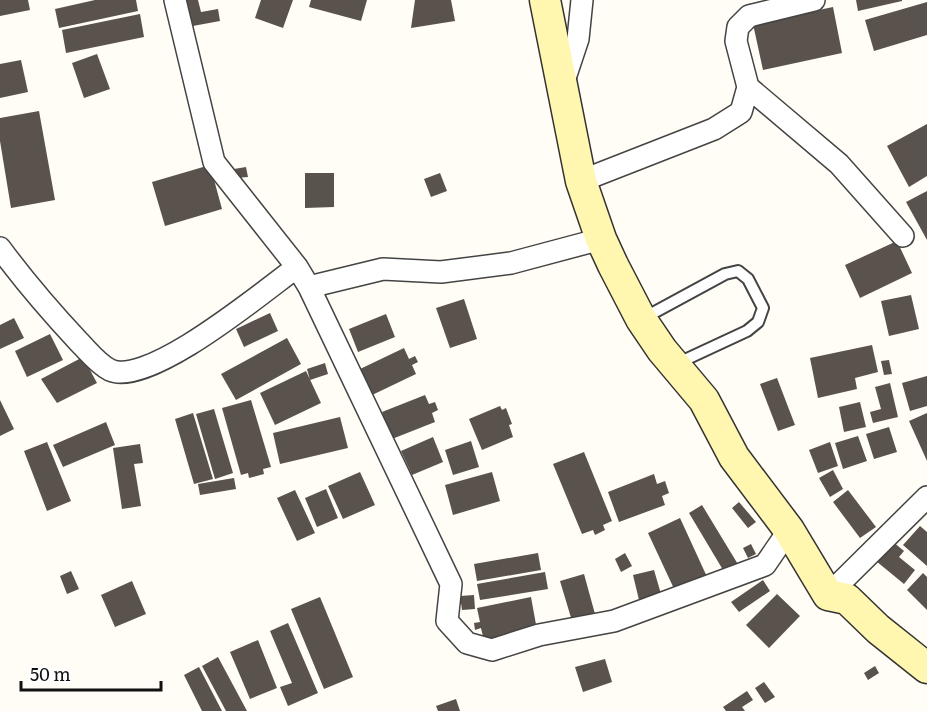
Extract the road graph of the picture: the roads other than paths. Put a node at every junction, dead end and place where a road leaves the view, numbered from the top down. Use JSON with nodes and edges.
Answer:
{"nodes":[{"id":1,"x":175,"y":0,"type":"edge"},
{"id":2,"x":545,"y":0,"type":"edge"},
{"id":3,"x":582,"y":0,"type":"edge"},
{"id":4,"x":814,"y":0,"type":"edge"},
{"id":5,"x":562,"y":86,"type":"junction"},
{"id":6,"x":748,"y":87,"type":"junction"},
{"id":7,"x":581,"y":181,"type":"junction"},
{"id":8,"x":903,"y":236,"type":"dead end"},
{"id":9,"x":601,"y":239,"type":"junction"},
{"id":10,"x":0,"y":249,"type":"edge"},
{"id":11,"x":297,"y":267,"type":"junction"},
{"id":12,"x":309,"y":287,"type":"junction"},
{"id":13,"x":641,"y":319,"type":"junction"},
{"id":14,"x":674,"y":365,"type":"junction"},
{"id":15,"x":927,"y":497,"type":"edge"},
{"id":16,"x":789,"y":530,"type":"junction"},
{"id":17,"x":828,"y":594,"type":"junction"},
{"id":18,"x":927,"y":668,"type":"edge"}],
"edges":[{"from":1,"to":11,"type":"street"},
{"from":2,"to":5,"type":"main road"},
{"from":3,"to":5,"type":"street"},
{"from":4,"to":6,"type":"street"},
{"from":5,"to":7,"type":"main road"},
{"from":6,"to":7,"type":"street"},
{"from":6,"to":8,"type":"street"},
{"from":7,"to":9,"type":"main road"},
{"from":9,"to":12,"type":"street"},
{"from":9,"to":13,"type":"main road"},
{"from":10,"to":11,"type":"street"},
{"from":11,"to":12,"type":"street"},
{"from":12,"to":16,"type":"street"},
{"from":13,"to":14,"type":"main road"},
{"from":13,"to":14,"type":"lane"},
{"from":14,"to":16,"type":"main road"},
{"from":15,"to":17,"type":"street"},
{"from":16,"to":17,"type":"main road"},
{"from":17,"to":18,"type":"main road"}]}
